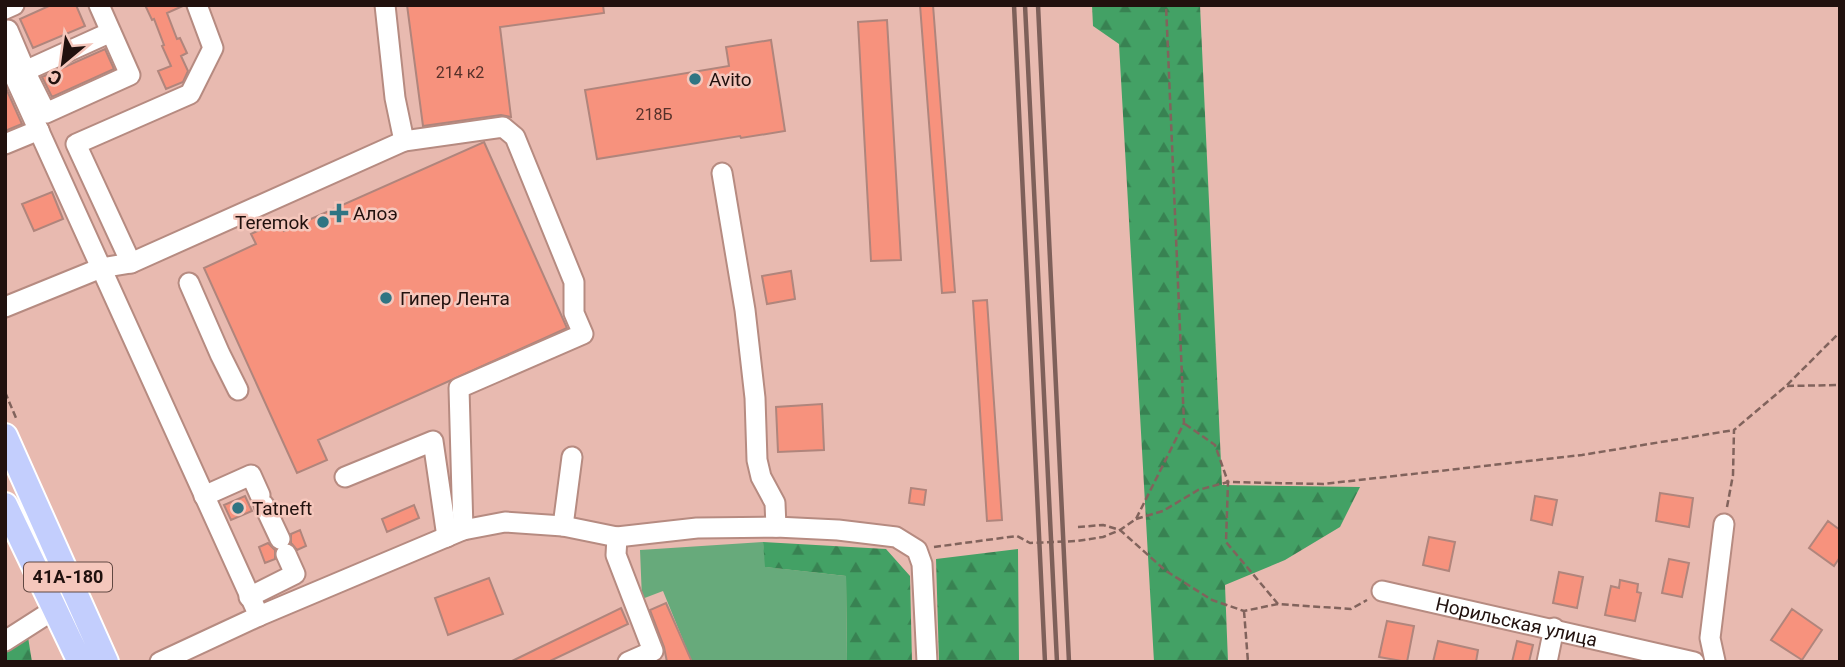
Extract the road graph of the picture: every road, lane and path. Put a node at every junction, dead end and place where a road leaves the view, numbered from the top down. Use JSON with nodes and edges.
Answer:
{"nodes":[{"id":1,"x":14,"y":5,"type":"edge"},
{"id":2,"x":99,"y":5,"type":"edge"},
{"id":3,"x":197,"y":5,"type":"edge"},
{"id":4,"x":386,"y":5,"type":"edge"},
{"id":5,"x":1166,"y":5,"type":"edge"},
{"id":6,"x":5,"y":9,"type":"edge"},
{"id":7,"x":8,"y":30,"type":"dead end"},
{"id":8,"x":111,"y":32,"type":"junction"},
{"id":9,"x":5,"y":56,"type":"edge"},
{"id":10,"x":26,"y":71,"type":"junction"},
{"id":11,"x":39,"y":130,"type":"junction"},
{"id":12,"x":404,"y":141,"type":"junction"},
{"id":13,"x":5,"y":144,"type":"edge"},
{"id":14,"x":76,"y":144,"type":"junction"},
{"id":15,"x":52,"y":155,"type":"junction"},
{"id":16,"x":722,"y":173,"type":"dead end"},
{"id":17,"x":131,"y":263,"type":"junction"},
{"id":18,"x":101,"y":268,"type":"junction"},
{"id":19,"x":189,"y":284,"type":"dead end"},
{"id":20,"x":5,"y":307,"type":"edge"},
{"id":21,"x":1840,"y":332,"type":"edge"},
{"id":22,"x":1840,"y":384,"type":"edge"},
{"id":23,"x":1786,"y":386,"type":"junction"},
{"id":24,"x":239,"y":390,"type":"dead end"},
{"id":25,"x":1184,"y":423,"type":"junction"},
{"id":26,"x":1734,"y":430,"type":"junction"},
{"id":27,"x":5,"y":436,"type":"edge"},
{"id":28,"x":572,"y":457,"type":"dead end"},
{"id":29,"x":345,"y":477,"type":"dead end"},
{"id":30,"x":1228,"y":482,"type":"junction"},
{"id":31,"x":31,"y":492,"type":"junction"},
{"id":32,"x":204,"y":496,"type":"junction"},
{"id":33,"x":5,"y":504,"type":"edge"},
{"id":34,"x":1136,"y":519,"type":"junction"},
{"id":35,"x":1724,"y":524,"type":"joint"},
{"id":36,"x":563,"y":526,"type":"junction"},
{"id":37,"x":776,"y":527,"type":"junction"},
{"id":38,"x":1078,"y":527,"type":"dead end"},
{"id":39,"x":1120,"y":530,"type":"junction"},
{"id":40,"x":455,"y":533,"type":"junction"},
{"id":41,"x":1017,"y":536,"type":"junction"},
{"id":42,"x":617,"y":537,"type":"junction"},
{"id":43,"x":1027,"y":537,"type":"dead end"},
{"id":44,"x":917,"y":550,"type":"junction"},
{"id":45,"x":1382,"y":591,"type":"joint"},
{"id":46,"x":249,"y":597,"type":"junction"},
{"id":47,"x":1278,"y":604,"type":"junction"},
{"id":48,"x":55,"y":609,"type":"junction"},
{"id":49,"x":1244,"y":611,"type":"junction"},
{"id":50,"x":259,"y":616,"type":"junction"},
{"id":51,"x":1554,"y":628,"type":"junction"},
{"id":52,"x":5,"y":641,"type":"edge"},
{"id":53,"x":168,"y":660,"type":"edge"},
{"id":54,"x":1715,"y":661,"type":"edge"},
{"id":55,"x":79,"y":662,"type":"edge"},
{"id":56,"x":106,"y":662,"type":"edge"},
{"id":57,"x":628,"y":662,"type":"edge"},
{"id":58,"x":927,"y":662,"type":"edge"},
{"id":59,"x":1248,"y":662,"type":"edge"},
{"id":60,"x":1547,"y":662,"type":"edge"},
{"id":61,"x":1694,"y":662,"type":"edge"},
{"id":62,"x":1722,"y":662,"type":"edge"}],
"edges":[{"from":1,"to":6,"type":"street"},
{"from":2,"to":8,"type":"street"},
{"from":3,"to":14,"type":"street"},
{"from":4,"to":12,"type":"street"},
{"from":5,"to":25,"type":"path"},
{"from":7,"to":10,"type":"street"},
{"from":8,"to":10,"type":"street"},
{"from":8,"to":10,"type":"street"},
{"from":9,"to":11,"type":"street"},
{"from":11,"to":13,"type":"street"},
{"from":11,"to":15,"type":"street"},
{"from":12,"to":17,"type":"street"},
{"from":12,"to":40,"type":"street"},
{"from":14,"to":15,"type":"street"},
{"from":14,"to":17,"type":"street"},
{"from":15,"to":18,"type":"street"},
{"from":16,"to":37,"type":"street"},
{"from":17,"to":18,"type":"street"},
{"from":18,"to":20,"type":"street"},
{"from":18,"to":32,"type":"street"},
{"from":19,"to":24,"type":"street"},
{"from":21,"to":23,"type":"path"},
{"from":22,"to":23,"type":"path"},
{"from":23,"to":26,"type":"path"},
{"from":25,"to":30,"type":"path"},
{"from":25,"to":34,"type":"path"},
{"from":26,"to":30,"type":"path"},
{"from":26,"to":35,"type":"path"},
{"from":27,"to":31,"type":"main road","number":"41А-180"},
{"from":28,"to":36,"type":"street"},
{"from":29,"to":40,"type":"street"},
{"from":30,"to":34,"type":"path"},
{"from":30,"to":47,"type":"path"},
{"from":31,"to":33,"type":"street"},
{"from":31,"to":56,"type":"main road","number":"41А-180"},
{"from":32,"to":46,"type":"street"},
{"from":32,"to":46,"type":"street"},
{"from":33,"to":48,"type":"main road","number":"41А-180"},
{"from":34,"to":39,"type":"path"},
{"from":35,"to":54,"type":"street"},
{"from":36,"to":40,"type":"street"},
{"from":36,"to":42,"type":"street"},
{"from":37,"to":42,"type":"street"},
{"from":37,"to":44,"type":"street"},
{"from":38,"to":39,"type":"path"},
{"from":39,"to":41,"type":"path"},
{"from":39,"to":49,"type":"path"},
{"from":40,"to":50,"type":"street"},
{"from":41,"to":43,"type":"path"},
{"from":41,"to":44,"type":"path"},
{"from":42,"to":57,"type":"street"},
{"from":44,"to":58,"type":"street"},
{"from":45,"to":47,"type":"path"},
{"from":45,"to":51,"type":"street","name":"Норильская улица"},
{"from":46,"to":50,"type":"street"},
{"from":47,"to":49,"type":"path"},
{"from":48,"to":52,"type":"street"},
{"from":48,"to":55,"type":"main road","number":"41А-180"},
{"from":49,"to":59,"type":"path"},
{"from":50,"to":53,"type":"street"},
{"from":51,"to":60,"type":"street"},
{"from":51,"to":61,"type":"street","name":"Норильская улица"},
{"from":54,"to":62,"type":"street"}]}
